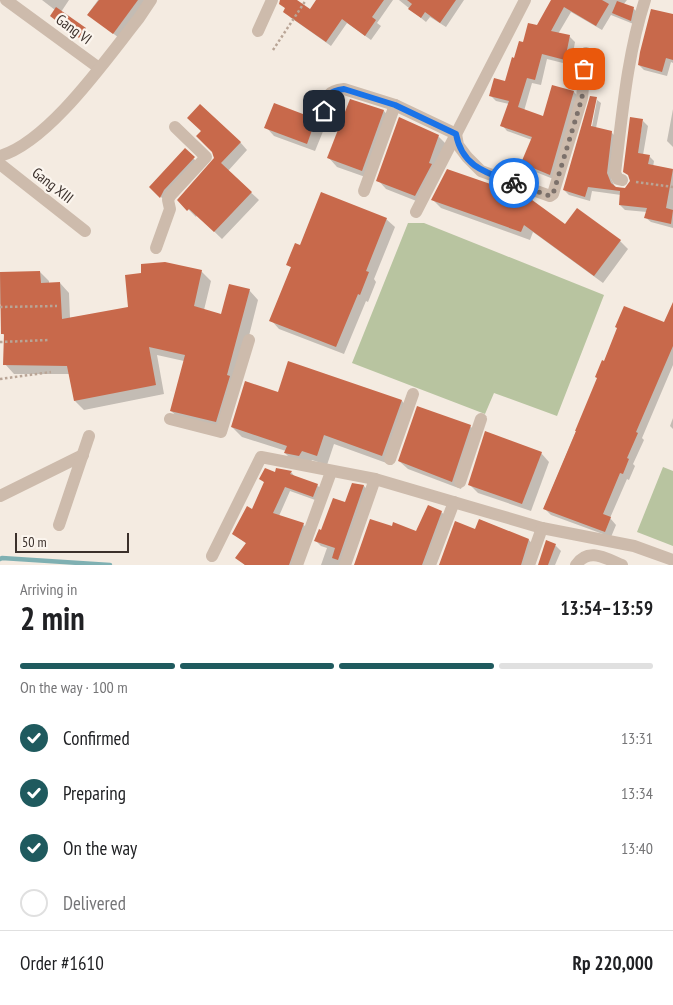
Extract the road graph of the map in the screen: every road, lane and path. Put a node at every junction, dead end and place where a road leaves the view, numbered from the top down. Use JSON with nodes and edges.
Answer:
{"nodes":[{"id":1,"x":6,"y":0,"type":"edge"},
{"id":2,"x":151,"y":0,"type":"edge"},
{"id":3,"x":272,"y":0,"type":"edge"},
{"id":4,"x":306,"y":0,"type":"edge"},
{"id":5,"x":525,"y":0,"type":"edge"},
{"id":6,"x":645,"y":0,"type":"edge"},
{"id":7,"x":258,"y":31,"type":"dead end"},
{"id":8,"x":273,"y":50,"type":"dead end"},
{"id":9,"x":586,"y":54,"type":"dead end"},
{"id":10,"x":99,"y":68,"type":"junction"},
{"id":11,"x":395,"y":105,"type":"junction"},
{"id":12,"x":324,"y":111,"type":"dead end"},
{"id":13,"x":175,"y":127,"type":"dead end"},
{"id":14,"x":456,"y":134,"type":"junction"},
{"id":15,"x":0,"y":156,"type":"edge"},
{"id":16,"x":0,"y":164,"type":"edge"},
{"id":17,"x":622,"y":180,"type":"joint"},
{"id":18,"x":673,"y":187,"type":"edge"},
{"id":19,"x":364,"y":191,"type":"dead end"},
{"id":20,"x":416,"y":212,"type":"dead end"},
{"id":21,"x":85,"y":231,"type":"dead end"},
{"id":22,"x":156,"y":248,"type":"dead end"},
{"id":23,"x":57,"y":306,"type":"dead end"},
{"id":24,"x":0,"y":307,"type":"edge"},
{"id":25,"x":49,"y":340,"type":"dead end"},
{"id":26,"x":248,"y":340,"type":"dead end"},
{"id":27,"x":0,"y":342,"type":"edge"},
{"id":28,"x":51,"y":372,"type":"dead end"},
{"id":29,"x":0,"y":379,"type":"edge"},
{"id":30,"x":413,"y":394,"type":"dead end"},
{"id":31,"x":170,"y":419,"type":"dead end"},
{"id":32,"x":481,"y":419,"type":"dead end"},
{"id":33,"x":89,"y":436,"type":"dead end"},
{"id":34,"x":83,"y":455,"type":"junction"},
{"id":35,"x":390,"y":459,"type":"dead end"},
{"id":36,"x":331,"y":472,"type":"junction"},
{"id":37,"x":375,"y":479,"type":"junction"},
{"id":38,"x":460,"y":482,"type":"dead end"},
{"id":39,"x":0,"y":496,"type":"edge"},
{"id":40,"x":454,"y":502,"type":"junction"},
{"id":41,"x":59,"y":525,"type":"dead end"},
{"id":42,"x":542,"y":528,"type":"junction"},
{"id":43,"x":212,"y":556,"type":"dead end"},
{"id":44,"x":673,"y":560,"type":"edge"},
{"id":45,"x":297,"y":565,"type":"edge"},
{"id":46,"x":345,"y":565,"type":"edge"},
{"id":47,"x":430,"y":565,"type":"edge"},
{"id":48,"x":529,"y":565,"type":"edge"},
{"id":49,"x":576,"y":565,"type":"edge"},
{"id":50,"x":622,"y":565,"type":"edge"}],
"edges":[{"from":1,"to":10,"type":"street","name":"Gang VI"},
{"from":2,"to":10,"type":"street"},
{"from":3,"to":7,"type":"street"},
{"from":4,"to":8,"type":"path"},
{"from":5,"to":14,"type":"street"},
{"from":6,"to":17,"type":"street"},
{"from":9,"to":14,"type":"street"},
{"from":10,"to":15,"type":"street"},
{"from":11,"to":12,"type":"street"},
{"from":11,"to":14,"type":"street"},
{"from":11,"to":19,"type":"street"},
{"from":13,"to":22,"type":"street"},
{"from":14,"to":20,"type":"street"},
{"from":16,"to":21,"type":"street","name":"Gang XIII"},
{"from":17,"to":18,"type":"path"},
{"from":23,"to":24,"type":"path"},
{"from":25,"to":27,"type":"path"},
{"from":26,"to":31,"type":"street"},
{"from":28,"to":29,"type":"path"},
{"from":30,"to":35,"type":"street"},
{"from":32,"to":38,"type":"street"},
{"from":33,"to":34,"type":"street"},
{"from":34,"to":39,"type":"street"},
{"from":34,"to":41,"type":"street"},
{"from":36,"to":37,"type":"street"},
{"from":36,"to":43,"type":"street"},
{"from":36,"to":45,"type":"street"},
{"from":37,"to":40,"type":"street"},
{"from":37,"to":46,"type":"street"},
{"from":40,"to":42,"type":"street"},
{"from":40,"to":47,"type":"street"},
{"from":42,"to":44,"type":"street"},
{"from":42,"to":48,"type":"street"},
{"from":49,"to":50,"type":"street"}]}
